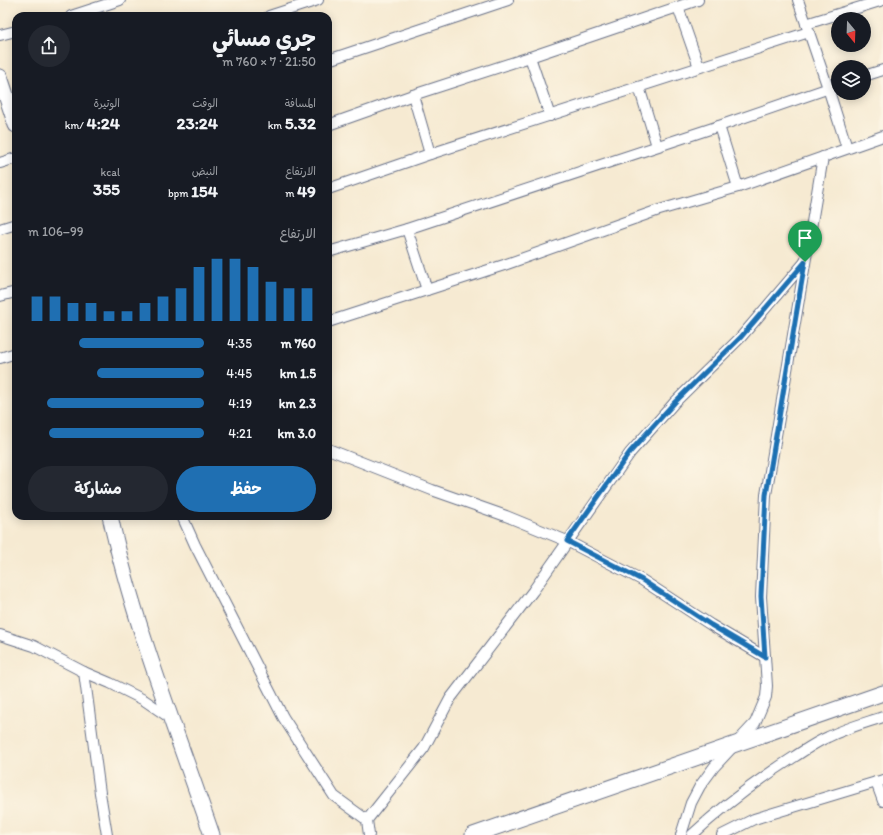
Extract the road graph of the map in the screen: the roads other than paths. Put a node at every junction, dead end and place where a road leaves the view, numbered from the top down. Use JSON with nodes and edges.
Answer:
{"nodes":[{"id":1,"x":120,"y":0,"type":"edge"},
{"id":2,"x":318,"y":0,"type":"edge"},
{"id":3,"x":508,"y":0,"type":"edge"},
{"id":4,"x":698,"y":0,"type":"edge"},
{"id":5,"x":798,"y":0,"type":"edge"},
{"id":6,"x":883,"y":0,"type":"edge"},
{"id":7,"x":678,"y":7,"type":"junction"},
{"id":8,"x":83,"y":12,"type":"edge"},
{"id":9,"x":281,"y":12,"type":"edge"},
{"id":10,"x":807,"y":28,"type":"junction"},
{"id":11,"x":12,"y":33,"type":"edge"},
{"id":12,"x":0,"y":35,"type":"edge"},
{"id":13,"x":530,"y":57,"type":"junction"},
{"id":14,"x":332,"y":59,"type":"edge"},
{"id":15,"x":699,"y":67,"type":"junction"},
{"id":16,"x":883,"y":70,"type":"edge"},
{"id":17,"x":871,"y":74,"type":"edge"},
{"id":18,"x":0,"y":77,"type":"edge"},
{"id":19,"x":831,"y":82,"type":"edge"},
{"id":20,"x":639,"y":87,"type":"junction"},
{"id":21,"x":831,"y":88,"type":"edge"},
{"id":22,"x":413,"y":95,"type":"junction"},
{"id":23,"x":8,"y":98,"type":"edge"},
{"id":24,"x":836,"y":100,"type":"edge"},
{"id":25,"x":12,"y":112,"type":"edge"},
{"id":26,"x":550,"y":116,"type":"junction"},
{"id":27,"x":332,"y":124,"type":"edge"},
{"id":28,"x":719,"y":126,"type":"junction"},
{"id":29,"x":883,"y":136,"type":"edge"},
{"id":30,"x":657,"y":146,"type":"junction"},
{"id":31,"x":847,"y":148,"type":"junction"},
{"id":32,"x":430,"y":154,"type":"junction"},
{"id":33,"x":822,"y":157,"type":"junction"},
{"id":34,"x":12,"y":159,"type":"edge"},
{"id":35,"x":0,"y":163,"type":"edge"},
{"id":36,"x":738,"y":187,"type":"junction"},
{"id":37,"x":332,"y":188,"type":"edge"},
{"id":38,"x":12,"y":225,"type":"edge"},
{"id":39,"x":0,"y":229,"type":"edge"},
{"id":40,"x":407,"y":229,"type":"junction"},
{"id":41,"x":332,"y":251,"type":"edge"},
{"id":42,"x":805,"y":262,"type":"junction"},
{"id":43,"x":427,"y":290,"type":"junction"},
{"id":44,"x":12,"y":293,"type":"edge"},
{"id":45,"x":0,"y":296,"type":"edge"},
{"id":46,"x":332,"y":321,"type":"edge"},
{"id":47,"x":12,"y":354,"type":"edge"},
{"id":48,"x":0,"y":358,"type":"edge"},
{"id":49,"x":332,"y":452,"type":"edge"},
{"id":50,"x":111,"y":520,"type":"edge"},
{"id":51,"x":184,"y":520,"type":"edge"},
{"id":52,"x":567,"y":541,"type":"junction"},
{"id":53,"x":0,"y":635,"type":"edge"},
{"id":54,"x":765,"y":657,"type":"junction"},
{"id":55,"x":84,"y":672,"type":"junction"},
{"id":56,"x":883,"y":693,"type":"edge"},
{"id":57,"x":883,"y":717,"type":"edge"},
{"id":58,"x":172,"y":720,"type":"junction"},
{"id":59,"x":734,"y":744,"type":"junction"},
{"id":60,"x":880,"y":781,"type":"edge"},
{"id":61,"x":883,"y":801,"type":"edge"},
{"id":62,"x":367,"y":820,"type":"junction"},
{"id":63,"x":107,"y":835,"type":"edge"},
{"id":64,"x":212,"y":835,"type":"edge"},
{"id":65,"x":369,"y":835,"type":"edge"},
{"id":66,"x":473,"y":835,"type":"edge"},
{"id":67,"x":681,"y":835,"type":"edge"},
{"id":68,"x":692,"y":835,"type":"edge"},
{"id":69,"x":722,"y":835,"type":"edge"}],
"edges":[{"from":1,"to":8,"type":"street"},
{"from":2,"to":9,"type":"street"},
{"from":3,"to":14,"type":"street"},
{"from":4,"to":7,"type":"street"},
{"from":5,"to":10,"type":"street"},
{"from":6,"to":10,"type":"street"},
{"from":7,"to":13,"type":"street"},
{"from":7,"to":15,"type":"street"},
{"from":10,"to":15,"type":"street"},
{"from":10,"to":19,"type":"street"},
{"from":11,"to":12,"type":"street"},
{"from":13,"to":22,"type":"street"},
{"from":13,"to":26,"type":"street"},
{"from":15,"to":20,"type":"street"},
{"from":16,"to":17,"type":"street"},
{"from":18,"to":23,"type":"main road"},
{"from":20,"to":26,"type":"street"},
{"from":20,"to":30,"type":"street"},
{"from":21,"to":28,"type":"street"},
{"from":22,"to":27,"type":"street"},
{"from":22,"to":32,"type":"street"},
{"from":23,"to":25,"type":"main road"},
{"from":24,"to":31,"type":"street"},
{"from":26,"to":32,"type":"street"},
{"from":28,"to":30,"type":"street"},
{"from":28,"to":36,"type":"street"},
{"from":29,"to":31,"type":"street"},
{"from":30,"to":40,"type":"street"},
{"from":31,"to":33,"type":"street"},
{"from":32,"to":37,"type":"street"},
{"from":33,"to":36,"type":"street"},
{"from":33,"to":42,"type":"street"},
{"from":34,"to":35,"type":"street"},
{"from":36,"to":43,"type":"street"},
{"from":38,"to":39,"type":"street"},
{"from":40,"to":41,"type":"street"},
{"from":40,"to":43,"type":"street"},
{"from":42,"to":52,"type":"street"},
{"from":42,"to":54,"type":"street"},
{"from":43,"to":46,"type":"street"},
{"from":44,"to":45,"type":"street"},
{"from":47,"to":48,"type":"street"},
{"from":49,"to":52,"type":"street"},
{"from":50,"to":58,"type":"main road"},
{"from":51,"to":62,"type":"street"},
{"from":52,"to":54,"type":"street"},
{"from":52,"to":62,"type":"street"},
{"from":53,"to":55,"type":"street"},
{"from":54,"to":59,"type":"street"},
{"from":55,"to":58,"type":"street"},
{"from":55,"to":63,"type":"street"},
{"from":56,"to":59,"type":"main road"},
{"from":57,"to":68,"type":"street"},
{"from":58,"to":64,"type":"main road"},
{"from":59,"to":66,"type":"main road"},
{"from":59,"to":67,"type":"street"},
{"from":60,"to":61,"type":"street"},
{"from":60,"to":69,"type":"street"},
{"from":62,"to":65,"type":"street"}]}
